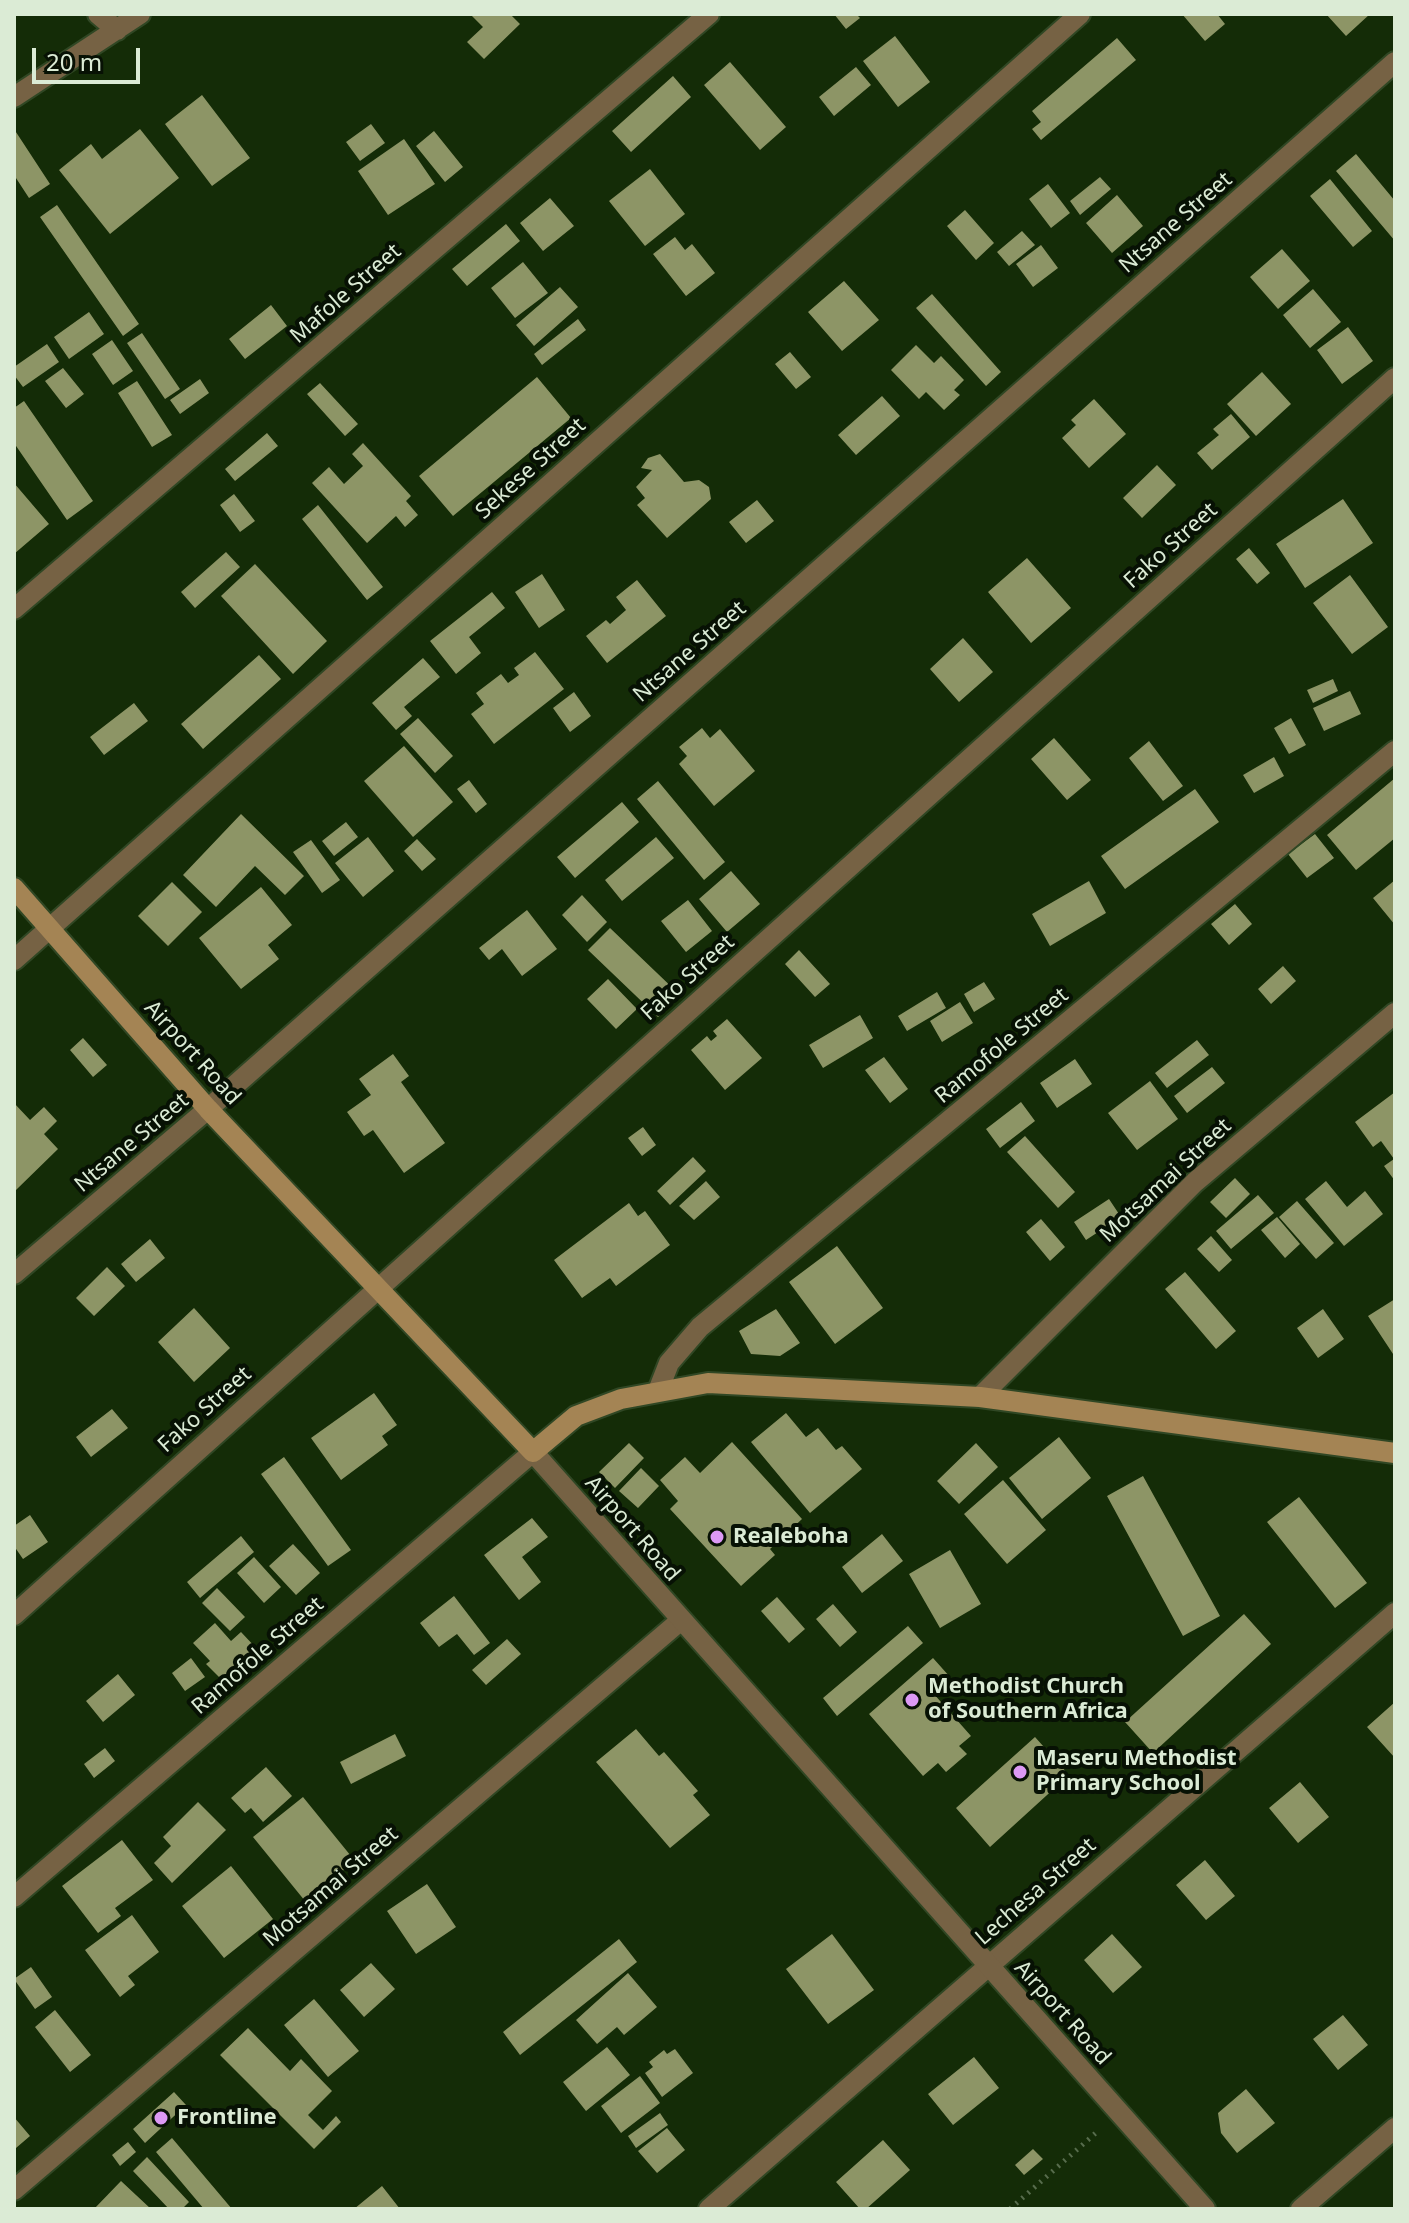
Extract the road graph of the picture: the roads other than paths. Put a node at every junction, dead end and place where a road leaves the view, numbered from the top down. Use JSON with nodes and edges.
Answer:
{"nodes":[{"id":1,"x":98,"y":14,"type":"edge"},
{"id":2,"x":140,"y":14,"type":"edge"},
{"id":3,"x":709,"y":14,"type":"edge"},
{"id":4,"x":1080,"y":14,"type":"edge"},
{"id":5,"x":117,"y":30,"type":"junction"},
{"id":6,"x":1395,"y":62,"type":"edge"},
{"id":7,"x":14,"y":97,"type":"edge"},
{"id":8,"x":1395,"y":378,"type":"edge"},
{"id":9,"x":14,"y":609,"type":"edge"},
{"id":10,"x":1395,"y":751,"type":"edge"},
{"id":11,"x":14,"y":888,"type":"edge"},
{"id":12,"x":50,"y":928,"type":"junction"},
{"id":13,"x":14,"y":960,"type":"edge"},
{"id":14,"x":1395,"y":1013,"type":"edge"},
{"id":15,"x":208,"y":1109,"type":"junction"},
{"id":16,"x":14,"y":1274,"type":"edge"},
{"id":17,"x":379,"y":1287,"type":"junction"},
{"id":18,"x":658,"y":1391,"type":"junction"},
{"id":19,"x":980,"y":1397,"type":"junction"},
{"id":20,"x":533,"y":1452,"type":"junction"},
{"id":21,"x":1395,"y":1453,"type":"edge"},
{"id":22,"x":1395,"y":1613,"type":"edge"},
{"id":23,"x":14,"y":1615,"type":"edge"},
{"id":24,"x":680,"y":1621,"type":"junction"},
{"id":25,"x":14,"y":1897,"type":"edge"},
{"id":26,"x":987,"y":1966,"type":"junction"},
{"id":27,"x":1395,"y":2128,"type":"edge"},
{"id":28,"x":14,"y":2190,"type":"edge"},
{"id":29,"x":709,"y":2209,"type":"edge"},
{"id":30,"x":1205,"y":2209,"type":"edge"},
{"id":31,"x":1301,"y":2209,"type":"edge"}],
"edges":[{"from":1,"to":5,"type":"street"},
{"from":2,"to":5,"type":"street"},
{"from":3,"to":9,"type":"street","name":"Mafole Street"},
{"from":4,"to":12,"type":"street","name":"Sekese Street"},
{"from":5,"to":7,"type":"street"},
{"from":6,"to":15,"type":"street","name":"Ntsane Street"},
{"from":8,"to":17,"type":"street","name":"Fako Street"},
{"from":10,"to":18,"type":"street","name":"Ramofole Street"},
{"from":11,"to":12,"type":"main road","name":"Airport Road"},
{"from":12,"to":13,"type":"street","name":"Sekese Street"},
{"from":12,"to":15,"type":"main road","name":"Airport Road"},
{"from":14,"to":19,"type":"street","name":"Motsamai Street"},
{"from":15,"to":16,"type":"street","name":"Ntsane Street"},
{"from":15,"to":17,"type":"main road","name":"Airport Road"},
{"from":17,"to":20,"type":"main road","name":"Airport Road"},
{"from":17,"to":23,"type":"street","name":"Fako Street"},
{"from":18,"to":19,"type":"main road"},
{"from":18,"to":20,"type":"main road"},
{"from":19,"to":21,"type":"main road"},
{"from":20,"to":24,"type":"street","name":"Airport Road"},
{"from":20,"to":25,"type":"street","name":"Ramofole Street"},
{"from":22,"to":26,"type":"street","name":"Lechesa Street"},
{"from":24,"to":26,"type":"street","name":"Airport Road"},
{"from":24,"to":28,"type":"street","name":"Motsamai Street"},
{"from":26,"to":29,"type":"street","name":"Lechesa Street"},
{"from":26,"to":30,"type":"street","name":"Airport Road"},
{"from":27,"to":31,"type":"street"}]}
